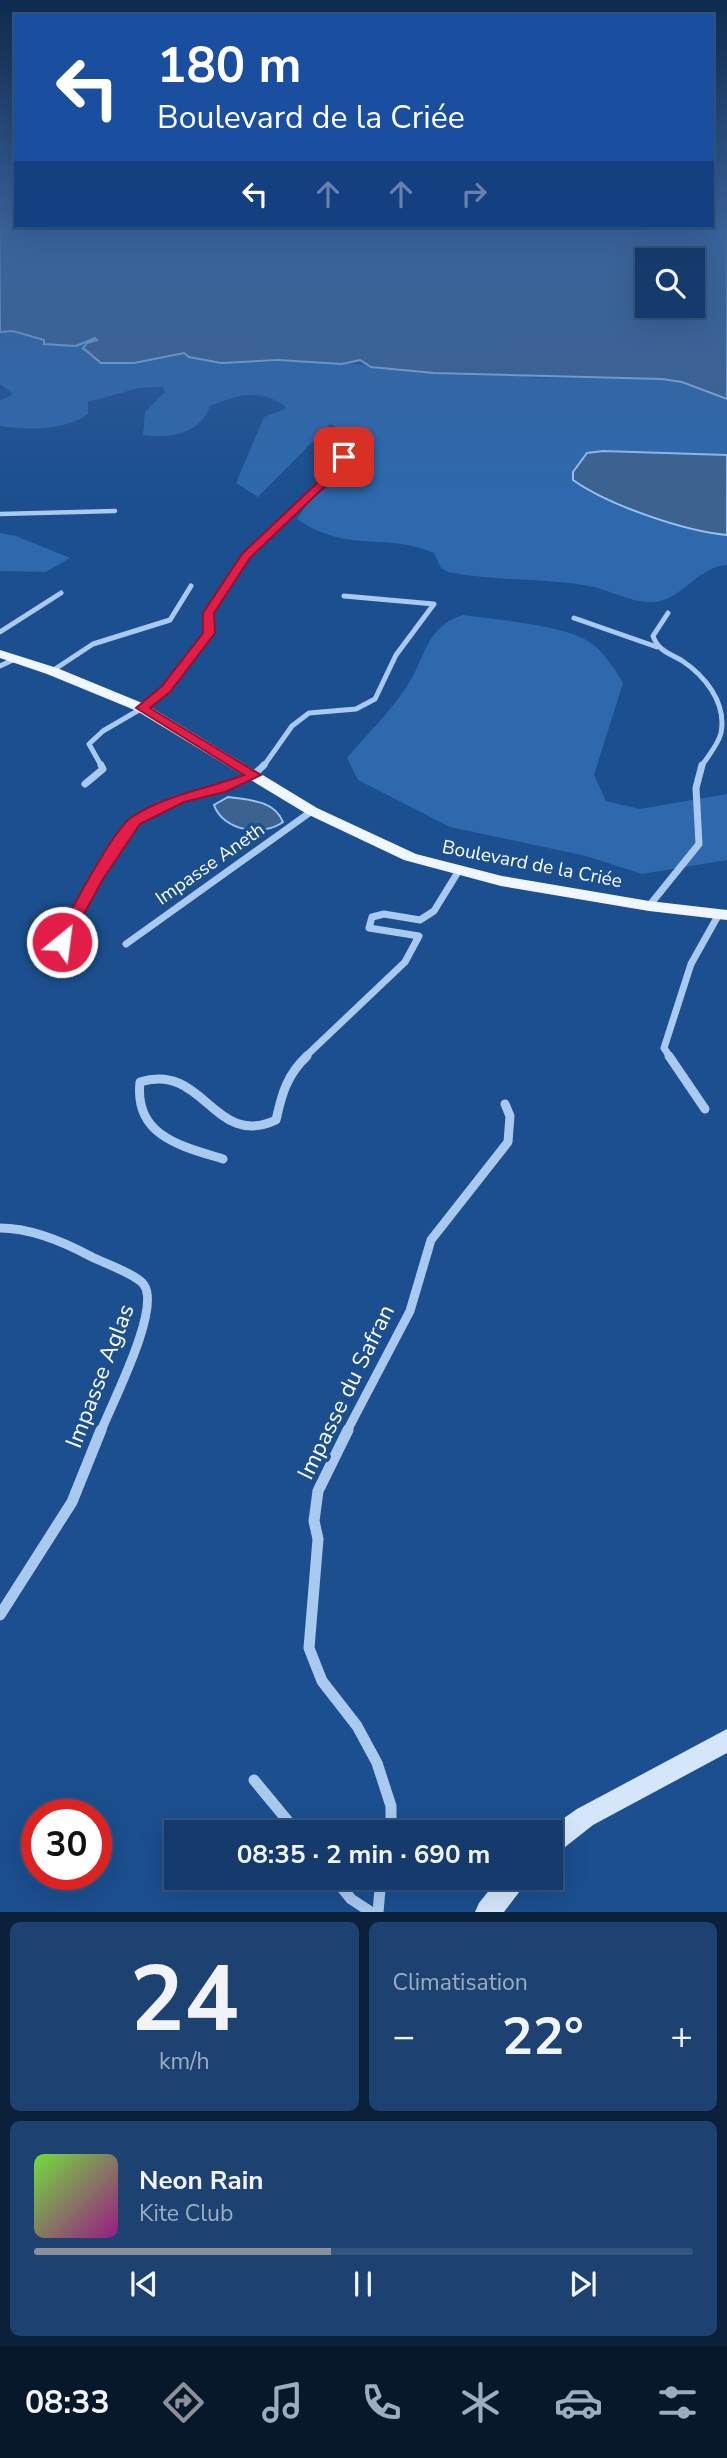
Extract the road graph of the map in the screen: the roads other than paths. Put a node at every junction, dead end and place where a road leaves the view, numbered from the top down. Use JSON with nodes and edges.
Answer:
{"nodes":[{"id":1,"x":344,"y":457,"type":"dead end"},
{"id":2,"x":116,"y":511,"type":"dead end"},
{"id":3,"x":0,"y":514,"type":"edge"},
{"id":4,"x":191,"y":586,"type":"dead end"},
{"id":5,"x":61,"y":593,"type":"dead end"},
{"id":6,"x":344,"y":596,"type":"dead end"},
{"id":7,"x":668,"y":613,"type":"dead end"},
{"id":8,"x":574,"y":618,"type":"dead end"},
{"id":9,"x":0,"y":632,"type":"edge"},
{"id":10,"x":657,"y":647,"type":"junction"},
{"id":11,"x":7,"y":656,"type":"edge"},
{"id":12,"x":0,"y":666,"type":"edge"},
{"id":13,"x":52,"y":671,"type":"junction"},
{"id":14,"x":142,"y":708,"type":"junction"},
{"id":15,"x":254,"y":775,"type":"junction"},
{"id":16,"x":85,"y":784,"type":"dead end"},
{"id":17,"x":312,"y":811,"type":"junction"},
{"id":18,"x":458,"y":872,"type":"junction"},
{"id":19,"x":649,"y":906,"type":"junction"},
{"id":20,"x":723,"y":914,"type":"edge"},
{"id":21,"x":62,"y":942,"type":"dead end"},
{"id":22,"x":126,"y":944,"type":"dead end"},
{"id":23,"x":505,"y":1104,"type":"dead end"},
{"id":24,"x":705,"y":1109,"type":"dead end"},
{"id":25,"x":223,"y":1159,"type":"dead end"},
{"id":26,"x":0,"y":1227,"type":"edge"},
{"id":27,"x":0,"y":1615,"type":"edge"},
{"id":28,"x":727,"y":1740,"type":"edge"},
{"id":29,"x":254,"y":1780,"type":"dead end"},
{"id":30,"x":287,"y":1820,"type":"edge"},
{"id":31,"x":392,"y":1820,"type":"edge"},
{"id":32,"x":563,"y":1833,"type":"edge"},
{"id":33,"x":344,"y":1890,"type":"edge"},
{"id":34,"x":380,"y":1890,"type":"edge"},
{"id":35,"x":505,"y":1890,"type":"edge"},
{"id":36,"x":370,"y":1912,"type":"edge"},
{"id":37,"x":378,"y":1912,"type":"edge"},
{"id":38,"x":488,"y":1912,"type":"edge"}],
"edges":[{"from":1,"to":14,"type":"street"},
{"from":2,"to":3,"type":"street"},
{"from":4,"to":13,"type":"street"},
{"from":5,"to":9,"type":"street"},
{"from":6,"to":15,"type":"street"},
{"from":7,"to":10,"type":"street"},
{"from":8,"to":10,"type":"street"},
{"from":10,"to":19,"type":"street"},
{"from":11,"to":12,"type":"street"},
{"from":11,"to":13,"type":"main road","name":"Boulevard de la Criée"},
{"from":13,"to":14,"type":"main road","name":"Boulevard de la Criée"},
{"from":14,"to":15,"type":"main road","name":"Boulevard de la Criée"},
{"from":14,"to":16,"type":"street"},
{"from":15,"to":17,"type":"main road","name":"Boulevard de la Criée"},
{"from":15,"to":21,"type":"street"},
{"from":17,"to":18,"type":"main road","name":"Boulevard de la Criée"},
{"from":17,"to":22,"type":"street","name":"Impasse Aneth"},
{"from":18,"to":19,"type":"main road","name":"Boulevard de la Criée"},
{"from":18,"to":25,"type":"street"},
{"from":19,"to":20,"type":"main road","name":"Boulevard de la Criée"},
{"from":20,"to":24,"type":"street"},
{"from":23,"to":31,"type":"street","name":"Impasse du Safran"},
{"from":26,"to":27,"type":"street","name":"Impasse Aglas"},
{"from":28,"to":32,"type":"street"},
{"from":29,"to":30,"type":"street"},
{"from":33,"to":36,"type":"street"},
{"from":34,"to":37,"type":"street"},
{"from":35,"to":38,"type":"street"}]}
